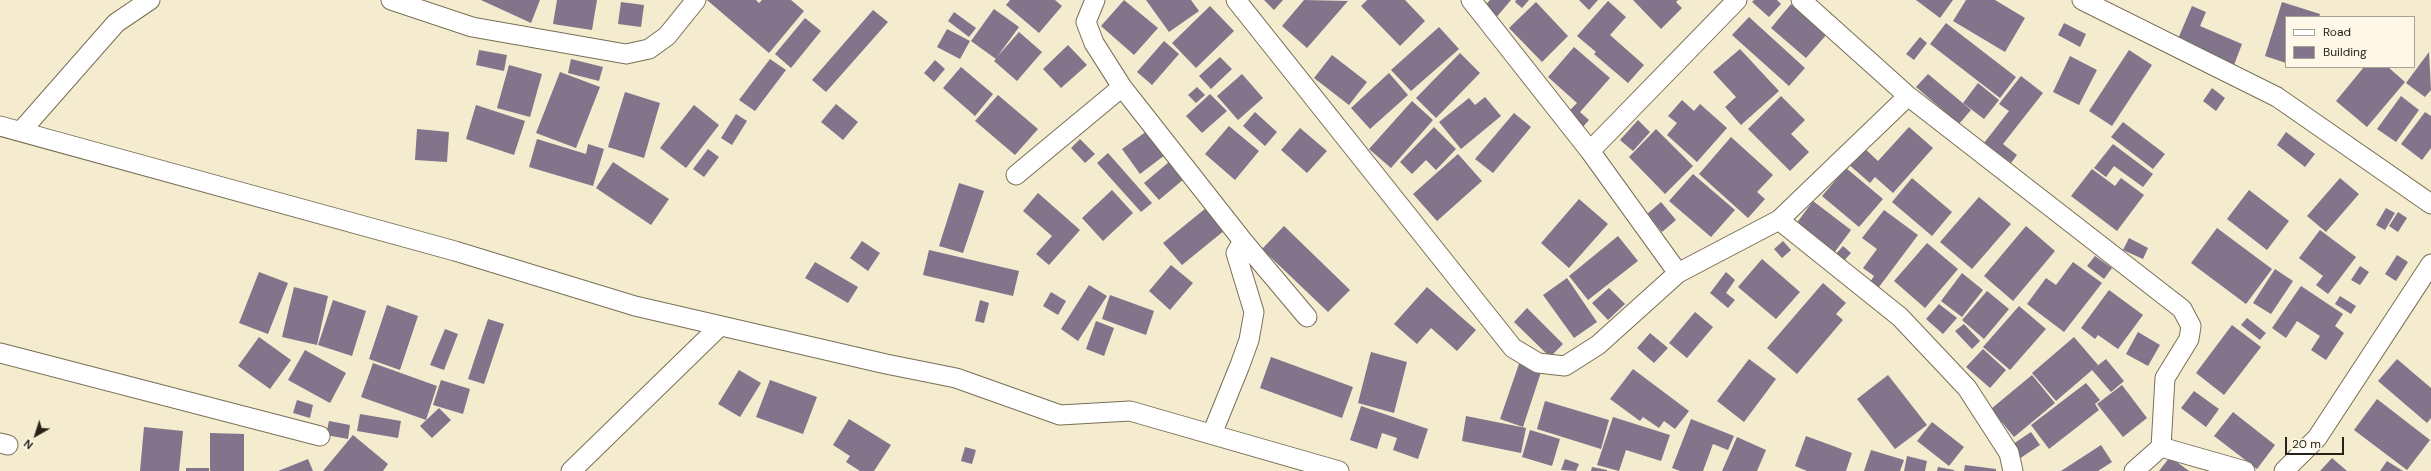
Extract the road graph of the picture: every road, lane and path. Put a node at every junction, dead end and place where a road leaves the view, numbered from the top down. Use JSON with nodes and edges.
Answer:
{"nodes":[{"id":1,"x":150,"y":0,"type":"edge"},
{"id":2,"x":390,"y":0,"type":"edge"},
{"id":3,"x":696,"y":0,"type":"edge"},
{"id":4,"x":1095,"y":0,"type":"edge"},
{"id":5,"x":1236,"y":0,"type":"edge"},
{"id":6,"x":1471,"y":0,"type":"edge"},
{"id":7,"x":1737,"y":0,"type":"edge"},
{"id":8,"x":1801,"y":0,"type":"edge"},
{"id":9,"x":2082,"y":0,"type":"edge"},
{"id":10,"x":409,"y":2,"type":"edge"},
{"id":11,"x":1122,"y":87,"type":"junction"},
{"id":12,"x":1908,"y":96,"type":"junction"},
{"id":13,"x":0,"y":126,"type":"edge"},
{"id":14,"x":22,"y":130,"type":"junction"},
{"id":15,"x":1590,"y":151,"type":"junction"},
{"id":16,"x":1016,"y":175,"type":"dead end"},
{"id":17,"x":2431,"y":204,"type":"edge"},
{"id":18,"x":1779,"y":220,"type":"junction"},
{"id":19,"x":1243,"y":241,"type":"junction"},
{"id":20,"x":2431,"y":264,"type":"edge"},
{"id":21,"x":1678,"y":273,"type":"junction"},
{"id":22,"x":1307,"y":317,"type":"dead end"},
{"id":23,"x":720,"y":326,"type":"junction"},
{"id":24,"x":0,"y":353,"type":"edge"},
{"id":25,"x":1212,"y":434,"type":"junction"},
{"id":26,"x":320,"y":436,"type":"dead end"},
{"id":27,"x":2161,"y":447,"type":"junction"},
{"id":28,"x":571,"y":471,"type":"edge"},
{"id":29,"x":1339,"y":471,"type":"edge"},
{"id":30,"x":2013,"y":471,"type":"edge"},
{"id":31,"x":2134,"y":471,"type":"edge"},
{"id":32,"x":2245,"y":471,"type":"edge"},
{"id":33,"x":2284,"y":471,"type":"edge"}],
"edges":[{"from":1,"to":14,"type":"street"},
{"from":2,"to":10,"type":"street"},
{"from":3,"to":10,"type":"street"},
{"from":4,"to":11,"type":"street"},
{"from":5,"to":21,"type":"street"},
{"from":6,"to":15,"type":"street"},
{"from":7,"to":15,"type":"street"},
{"from":8,"to":12,"type":"street"},
{"from":9,"to":17,"type":"street"},
{"from":11,"to":16,"type":"street"},
{"from":11,"to":19,"type":"street"},
{"from":12,"to":18,"type":"street"},
{"from":12,"to":27,"type":"street"},
{"from":13,"to":14,"type":"street"},
{"from":14,"to":23,"type":"street"},
{"from":15,"to":21,"type":"street"},
{"from":18,"to":21,"type":"street"},
{"from":18,"to":30,"type":"street"},
{"from":19,"to":22,"type":"street"},
{"from":19,"to":25,"type":"street"},
{"from":20,"to":33,"type":"street"},
{"from":23,"to":25,"type":"street"},
{"from":23,"to":28,"type":"street"},
{"from":24,"to":26,"type":"street"},
{"from":25,"to":29,"type":"street"},
{"from":27,"to":31,"type":"street"},
{"from":27,"to":32,"type":"street"}]}
